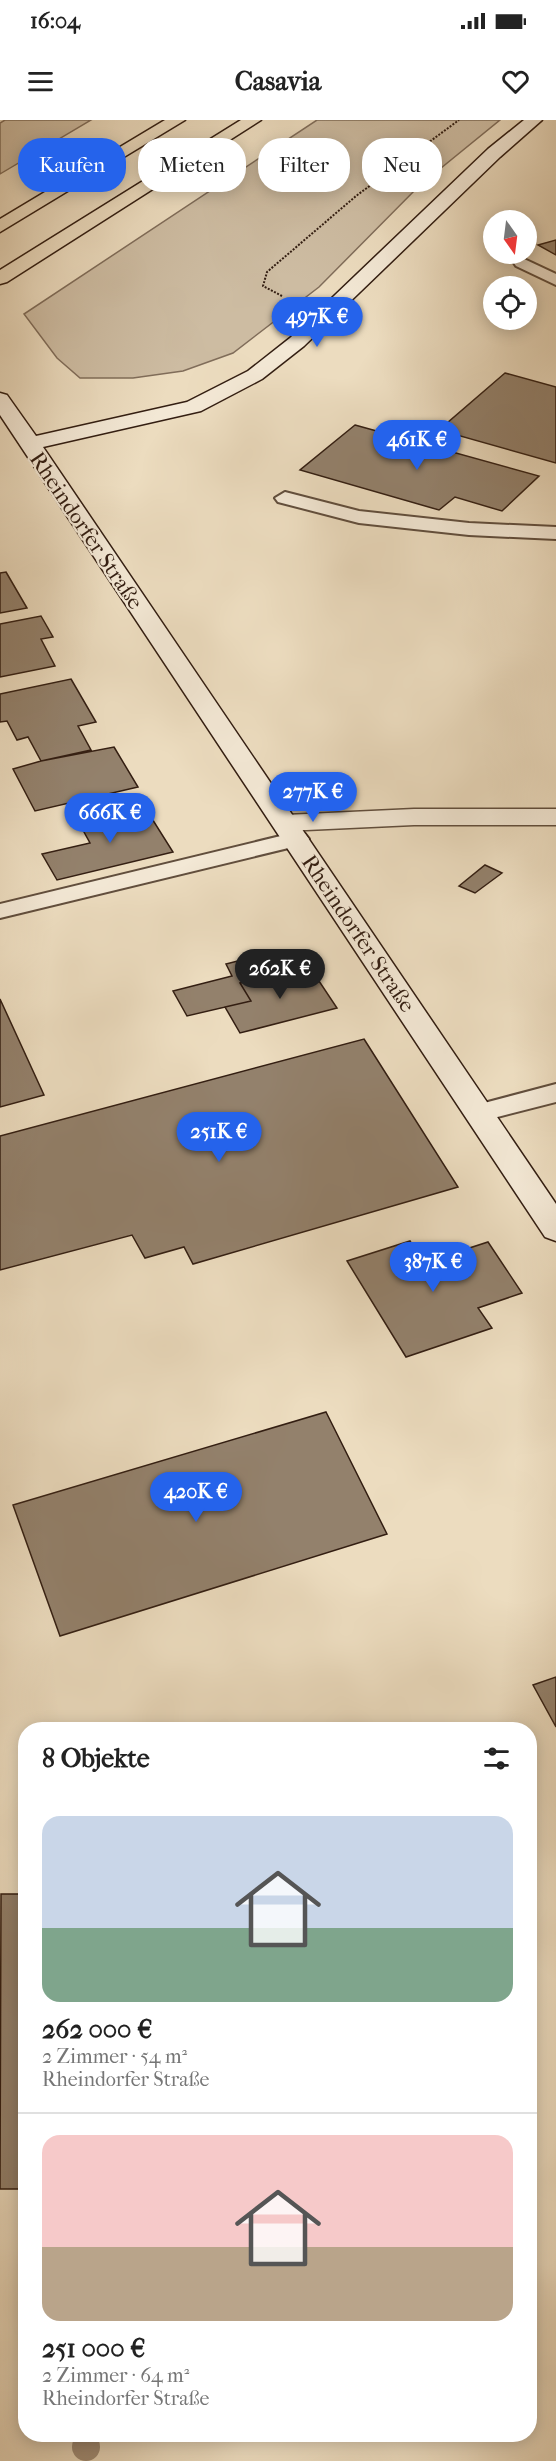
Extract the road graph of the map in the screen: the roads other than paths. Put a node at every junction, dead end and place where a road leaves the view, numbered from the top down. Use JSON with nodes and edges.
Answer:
{"nodes":[{"id":1,"x":177,"y":120,"type":"edge"},
{"id":2,"x":253,"y":120,"type":"edge"},
{"id":3,"x":534,"y":120,"type":"edge"},
{"id":4,"x":0,"y":227,"type":"edge"},
{"id":5,"x":526,"y":264,"type":"edge"},
{"id":6,"x":0,"y":278,"type":"edge"},
{"id":7,"x":556,"y":280,"type":"edge"},
{"id":8,"x":0,"y":399,"type":"edge"},
{"id":9,"x":28,"y":444,"type":"junction"},
{"id":10,"x":285,"y":498,"type":"dead end"},
{"id":11,"x":556,"y":533,"type":"edge"},
{"id":12,"x":556,"y":817,"type":"edge"},
{"id":13,"x":291,"y":831,"type":"junction"},
{"id":14,"x":0,"y":911,"type":"edge"},
{"id":15,"x":556,"y":1093,"type":"edge"},
{"id":16,"x":478,"y":1113,"type":"junction"},
{"id":17,"x":556,"y":1229,"type":"edge"}],
"edges":[{"from":1,"to":4,"type":"highway"},
{"from":2,"to":6,"type":"highway"},
{"from":3,"to":9,"type":"main road"},
{"from":5,"to":7,"type":"lane"},
{"from":8,"to":9,"type":"main road","name":"Rheindorfer Straße"},
{"from":9,"to":13,"type":"main road","name":"Rheindorfer Straße"},
{"from":10,"to":11,"type":"lane"},
{"from":12,"to":13,"type":"main road"},
{"from":13,"to":14,"type":"lane"},
{"from":13,"to":16,"type":"main road","name":"Rheindorfer Straße"},
{"from":15,"to":16,"type":"lane"},
{"from":16,"to":17,"type":"main road","name":"Rheindorfer Straße"}]}
